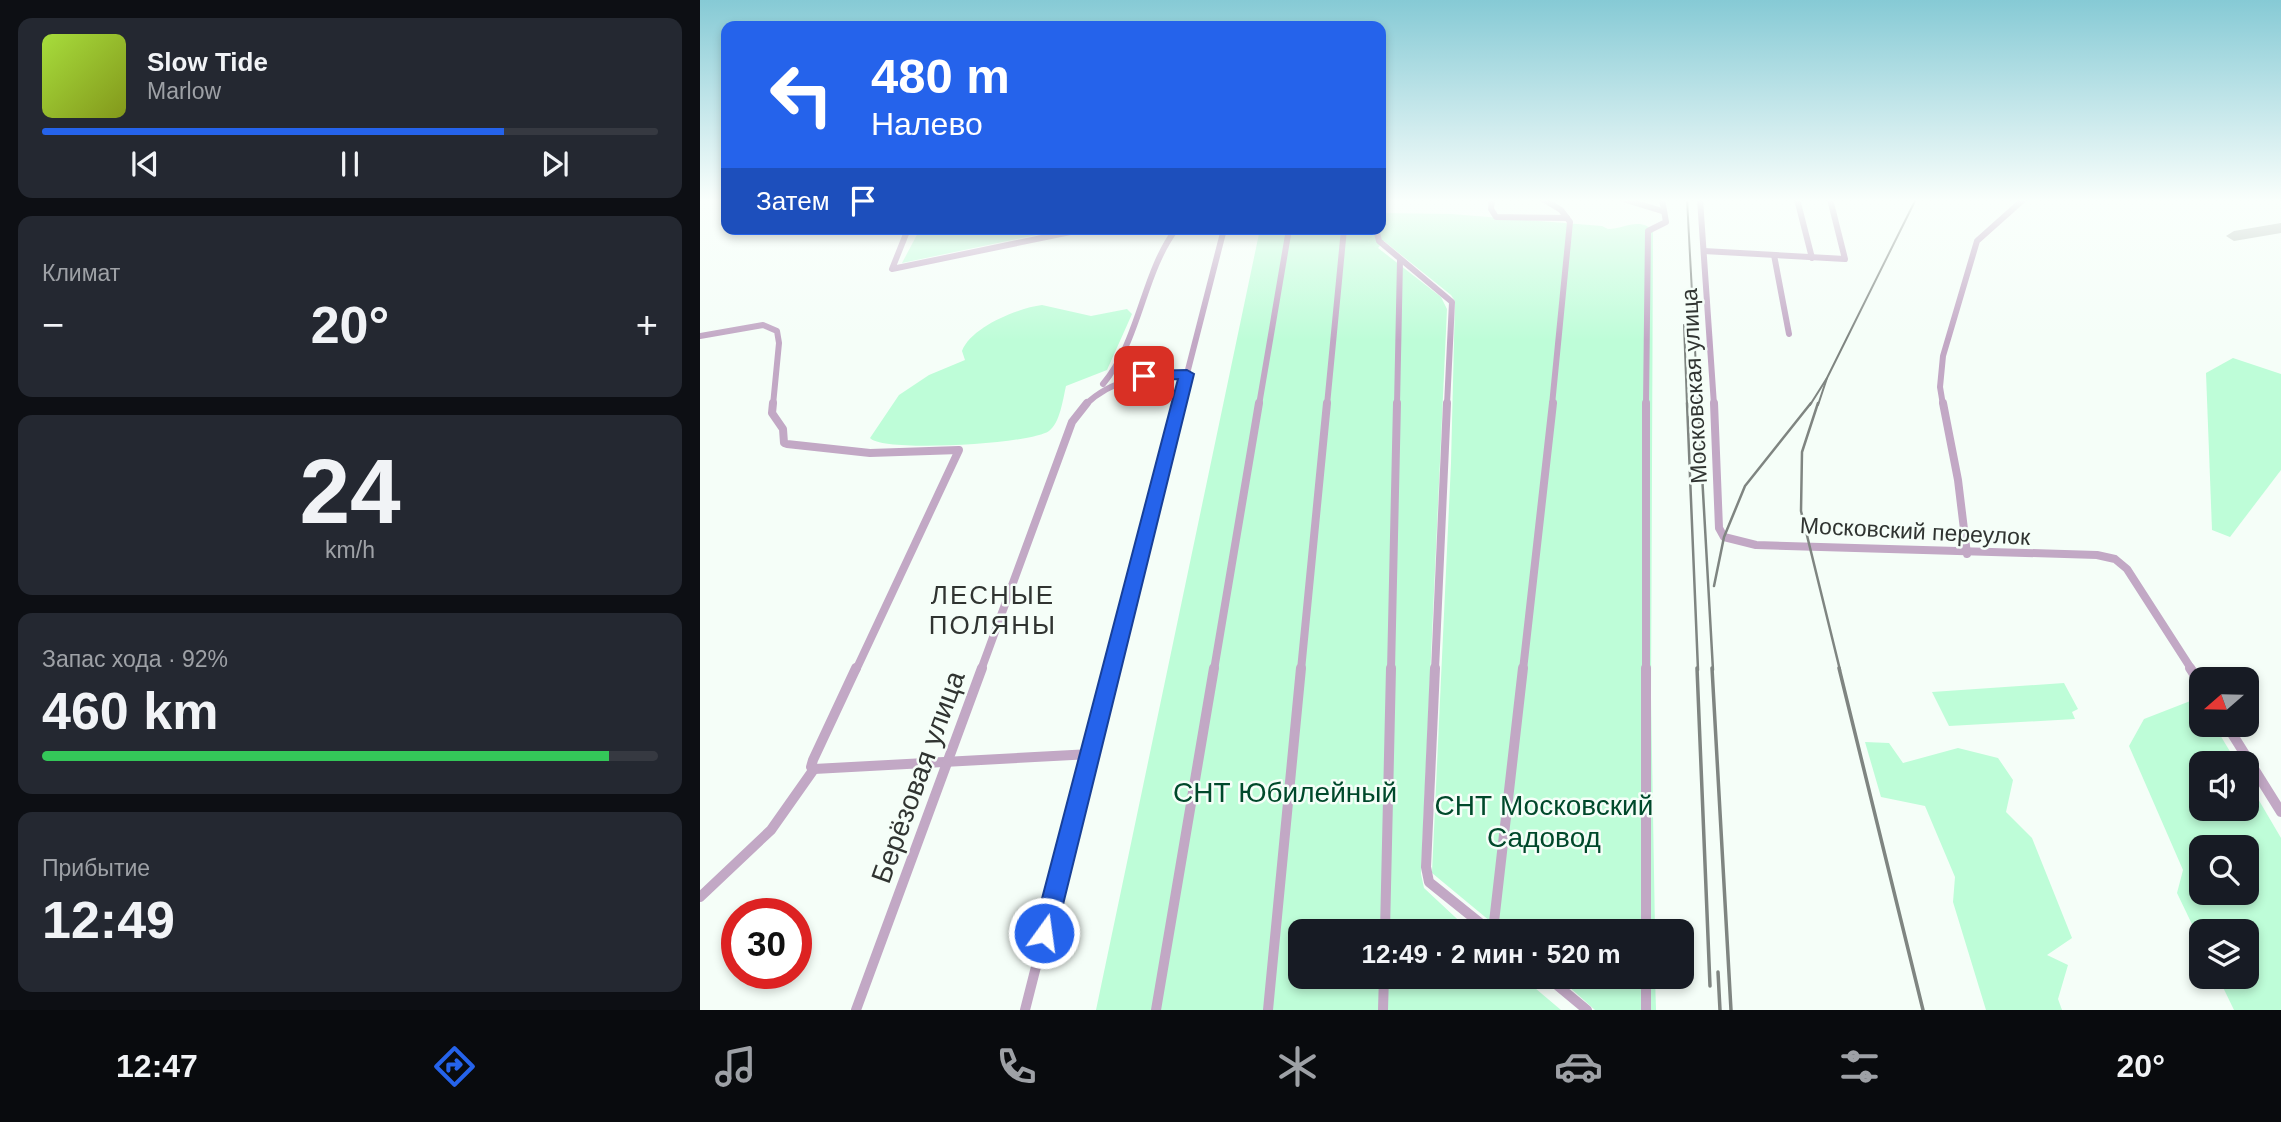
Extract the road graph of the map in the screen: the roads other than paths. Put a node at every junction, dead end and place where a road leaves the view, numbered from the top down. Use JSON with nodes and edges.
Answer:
{"nodes":[{"id":1,"x":901,"y":246,"type":"edge"},
{"id":2,"x":1001,"y":246,"type":"edge"},
{"id":3,"x":1163,"y":246,"type":"edge"},
{"id":4,"x":1220,"y":246,"type":"edge"},
{"id":5,"x":1286,"y":246,"type":"edge"},
{"id":6,"x":1342,"y":246,"type":"edge"},
{"id":7,"x":1385,"y":246,"type":"edge"},
{"id":8,"x":1568,"y":246,"type":"edge"},
{"id":9,"x":1647,"y":246,"type":"edge"},
{"id":10,"x":1704,"y":246,"type":"edge"},
{"id":11,"x":1809,"y":246,"type":"edge"},
{"id":12,"x":1842,"y":246,"type":"edge"},
{"id":13,"x":1975,"y":246,"type":"edge"},
{"id":14,"x":1704,"y":251,"type":"junction"},
{"id":15,"x":1774,"y":256,"type":"junction"},
{"id":16,"x":1812,"y":258,"type":"junction"},
{"id":17,"x":1400,"y":260,"type":"junction"},
{"id":18,"x":1789,"y":334,"type":"dead end"},
{"id":19,"x":700,"y":336,"type":"edge"},
{"id":20,"x":1187,"y":374,"type":"junction"},
{"id":21,"x":1097,"y":391,"type":"junction"},
{"id":22,"x":1719,"y":528,"type":"joint"},
{"id":23,"x":1967,"y":554,"type":"junction"},
{"id":24,"x":2190,"y":667,"type":"edge"},
{"id":25,"x":2234,"y":737,"type":"edge"},
{"id":26,"x":1091,"y":754,"type":"junction"},
{"id":27,"x":949,"y":761,"type":"junction"},
{"id":28,"x":814,"y":769,"type":"junction"},
{"id":29,"x":2281,"y":812,"type":"edge"},
{"id":30,"x":700,"y":897,"type":"edge"},
{"id":31,"x":1385,"y":919,"type":"edge"},
{"id":32,"x":1476,"y":919,"type":"edge"},
{"id":33,"x":1492,"y":919,"type":"edge"},
{"id":34,"x":1646,"y":919,"type":"edge"},
{"id":35,"x":1384,"y":989,"type":"edge"},
{"id":36,"x":1562,"y":989,"type":"edge"},
{"id":37,"x":1646,"y":989,"type":"edge"},
{"id":38,"x":856,"y":1010,"type":"edge"},
{"id":39,"x":1025,"y":1010,"type":"edge"},
{"id":40,"x":1156,"y":1010,"type":"edge"},
{"id":41,"x":1268,"y":1010,"type":"edge"},
{"id":42,"x":1383,"y":1010,"type":"edge"},
{"id":43,"x":1587,"y":1010,"type":"edge"},
{"id":44,"x":1646,"y":1010,"type":"edge"}],
"edges":[{"from":1,"to":2,"type":"street"},
{"from":3,"to":21,"type":"street","name":"Берёзовая улица"},
{"from":4,"to":20,"type":"street"},
{"from":5,"to":40,"type":"street"},
{"from":6,"to":41,"type":"street"},
{"from":7,"to":17,"type":"street"},
{"from":8,"to":33,"type":"street"},
{"from":9,"to":34,"type":"street"},
{"from":10,"to":14,"type":"street","name":"Московская улица"},
{"from":11,"to":16,"type":"street"},
{"from":12,"to":16,"type":"street"},
{"from":13,"to":23,"type":"street"},
{"from":14,"to":15,"type":"street"},
{"from":14,"to":22,"type":"street","name":"Московская улица"},
{"from":15,"to":16,"type":"street"},
{"from":15,"to":18,"type":"street"},
{"from":17,"to":31,"type":"street"},
{"from":17,"to":32,"type":"street"},
{"from":19,"to":28,"type":"street"},
{"from":20,"to":21,"type":"street"},
{"from":20,"to":26,"type":"street"},
{"from":21,"to":27,"type":"street","name":"Берёзовая улица"},
{"from":22,"to":23,"type":"street","name":"Московский переулок"},
{"from":23,"to":24,"type":"street","name":"Московский переулок"},
{"from":25,"to":29,"type":"street"},
{"from":26,"to":27,"type":"street"},
{"from":26,"to":39,"type":"street"},
{"from":27,"to":28,"type":"street"},
{"from":27,"to":38,"type":"street","name":"Берёзовая улица"},
{"from":28,"to":30,"type":"street"},
{"from":35,"to":42,"type":"street"},
{"from":36,"to":43,"type":"street"},
{"from":37,"to":44,"type":"street"}]}
